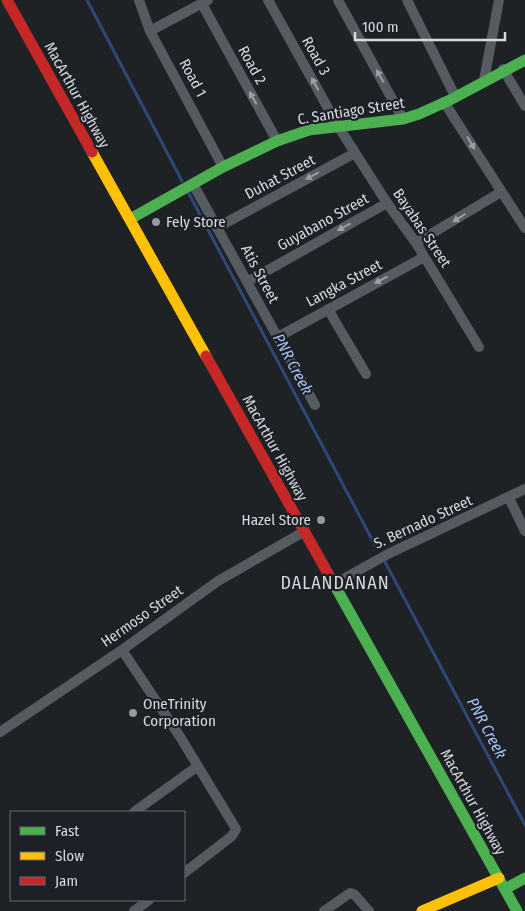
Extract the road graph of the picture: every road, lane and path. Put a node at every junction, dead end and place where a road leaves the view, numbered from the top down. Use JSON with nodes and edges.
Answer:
{"nodes":[{"id":1,"x":7,"y":0,"type":"edge"},
{"id":2,"x":268,"y":0,"type":"edge"},
{"id":3,"x":338,"y":0,"type":"edge"},
{"id":4,"x":407,"y":0,"type":"edge"},
{"id":5,"x":499,"y":0,"type":"edge"},
{"id":6,"x":139,"y":2,"type":"edge"},
{"id":7,"x":205,"y":2,"type":"edge"},
{"id":8,"x":150,"y":31,"type":"junction"},
{"id":9,"x":525,"y":60,"type":"edge"},
{"id":10,"x":503,"y":69,"type":"junction"},
{"id":11,"x":484,"y":80,"type":"junction"},
{"id":12,"x":455,"y":96,"type":"junction"},
{"id":13,"x":444,"y":102,"type":"junction"},
{"id":14,"x":525,"y":106,"type":"edge"},
{"id":15,"x":403,"y":119,"type":"junction"},
{"id":16,"x":338,"y":126,"type":"junction"},
{"id":17,"x":277,"y":141,"type":"junction"},
{"id":18,"x":355,"y":153,"type":"junction"},
{"id":19,"x":223,"y":167,"type":"junction"},
{"id":20,"x":193,"y":184,"type":"junction"},
{"id":21,"x":501,"y":192,"type":"junction"},
{"id":22,"x":387,"y":203,"type":"junction"},
{"id":23,"x":130,"y":219,"type":"junction"},
{"id":24,"x":218,"y":227,"type":"junction"},
{"id":25,"x":525,"y":228,"type":"edge"},
{"id":26,"x":416,"y":242,"type":"junction"},
{"id":27,"x":424,"y":257,"type":"junction"},
{"id":28,"x":247,"y":282,"type":"junction"},
{"id":29,"x":328,"y":309,"type":"junction"},
{"id":30,"x":278,"y":337,"type":"junction"},
{"id":31,"x":479,"y":347,"type":"dead end"},
{"id":32,"x":366,"y":374,"type":"dead end"},
{"id":33,"x":315,"y":405,"type":"dead end"},
{"id":34,"x":525,"y":489,"type":"edge"},
{"id":35,"x":509,"y":498,"type":"junction"},
{"id":36,"x":305,"y":531,"type":"junction"},
{"id":37,"x":525,"y":531,"type":"edge"},
{"id":38,"x":334,"y":584,"type":"junction"},
{"id":39,"x":122,"y":650,"type":"junction"},
{"id":40,"x":0,"y":732,"type":"edge"},
{"id":41,"x":198,"y":766,"type":"junction"},
{"id":42,"x":135,"y":811,"type":"edge"},
{"id":43,"x":185,"y":872,"type":"edge"},
{"id":44,"x":498,"y":878,"type":"junction"},
{"id":45,"x":525,"y":878,"type":"edge"},
{"id":46,"x":505,"y":889,"type":"junction"},
{"id":47,"x":148,"y":901,"type":"edge"},
{"id":48,"x":134,"y":911,"type":"edge"},
{"id":49,"x":324,"y":911,"type":"edge"},
{"id":50,"x":370,"y":911,"type":"edge"},
{"id":51,"x":422,"y":911,"type":"edge"},
{"id":52,"x":517,"y":911,"type":"edge"}],
"edges":[{"from":1,"to":23,"type":"main road","name":"MacArthur Highway"},
{"from":16,"to":2,"type":"street","name":"Road 3","one_way":true},
{"from":15,"to":3,"type":"street","one_way":true},
{"from":4,"to":12,"type":"street"},
{"from":5,"to":11,"type":"street"},
{"from":6,"to":8,"type":"street","name":"Road 1"},
{"from":7,"to":8,"type":"street"},
{"from":17,"to":7,"type":"street","name":"Road 2","one_way":true},
{"from":8,"to":19,"type":"street","name":"Road 1"},
{"from":9,"to":10,"type":"main road","name":"C. Santiago Street"},
{"from":10,"to":11,"type":"main road","name":"C. Santiago Street"},
{"from":10,"to":14,"type":"street"},
{"from":11,"to":12,"type":"main road","name":"C. Santiago Street"},
{"from":12,"to":13,"type":"main road","name":"C. Santiago Street"},
{"from":13,"to":15,"type":"main road","name":"C. Santiago Street"},
{"from":13,"to":21,"type":"street","one_way":true},
{"from":15,"to":16,"type":"main road","name":"C. Santiago Street"},
{"from":16,"to":17,"type":"main road","name":"C. Santiago Street"},
{"from":16,"to":18,"type":"street","name":"Bayabas Street"},
{"from":17,"to":19,"type":"main road","name":"C. Santiago Street"},
{"from":18,"to":22,"type":"street","name":"Bayabas Street"},
{"from":18,"to":24,"type":"street","name":"Duhat Street","one_way":true},
{"from":19,"to":20,"type":"main road","name":"C. Santiago Street"},
{"from":20,"to":23,"type":"main road","name":"C. Santiago Street"},
{"from":20,"to":24,"type":"street","name":"Atis Street"},
{"from":21,"to":25,"type":"street"},
{"from":21,"to":26,"type":"street","one_way":true},
{"from":22,"to":26,"type":"street","name":"Bayabas Street"},
{"from":22,"to":28,"type":"street","name":"Guyabano Street","one_way":true},
{"from":23,"to":36,"type":"main road","name":"MacArthur Highway"},
{"from":24,"to":28,"type":"street","name":"Atis Street"},
{"from":26,"to":27,"type":"street","name":"Bayabas Street"},
{"from":27,"to":29,"type":"street","name":"Langka Street","one_way":true},
{"from":27,"to":31,"type":"street","name":"Bayabas Street"},
{"from":28,"to":30,"type":"street","name":"Atis Street"},
{"from":29,"to":30,"type":"street","name":"Langka Street"},
{"from":29,"to":32,"type":"street"},
{"from":30,"to":33,"type":"street","name":"Atis Street"},
{"from":34,"to":35,"type":"street","name":"S. Bernado Street"},
{"from":35,"to":37,"type":"street"},
{"from":35,"to":38,"type":"street","name":"S. Bernado Street"},
{"from":36,"to":38,"type":"main road","name":"MacArthur Highway"},
{"from":36,"to":39,"type":"street","name":"Hermoso Street"},
{"from":38,"to":44,"type":"main road","name":"MacArthur Highway"},
{"from":39,"to":40,"type":"street","name":"Hermoso Street"},
{"from":39,"to":41,"type":"street"},
{"from":41,"to":42,"type":"street"},
{"from":41,"to":43,"type":"street"},
{"from":44,"to":46,"type":"main road","name":"MacArthur Highway"},
{"from":44,"to":51,"type":"main road"},
{"from":45,"to":46,"type":"main road"},
{"from":46,"to":52,"type":"main road","name":"MacArthur Highway"},
{"from":47,"to":48,"type":"street"},
{"from":49,"to":50,"type":"street"}]}
